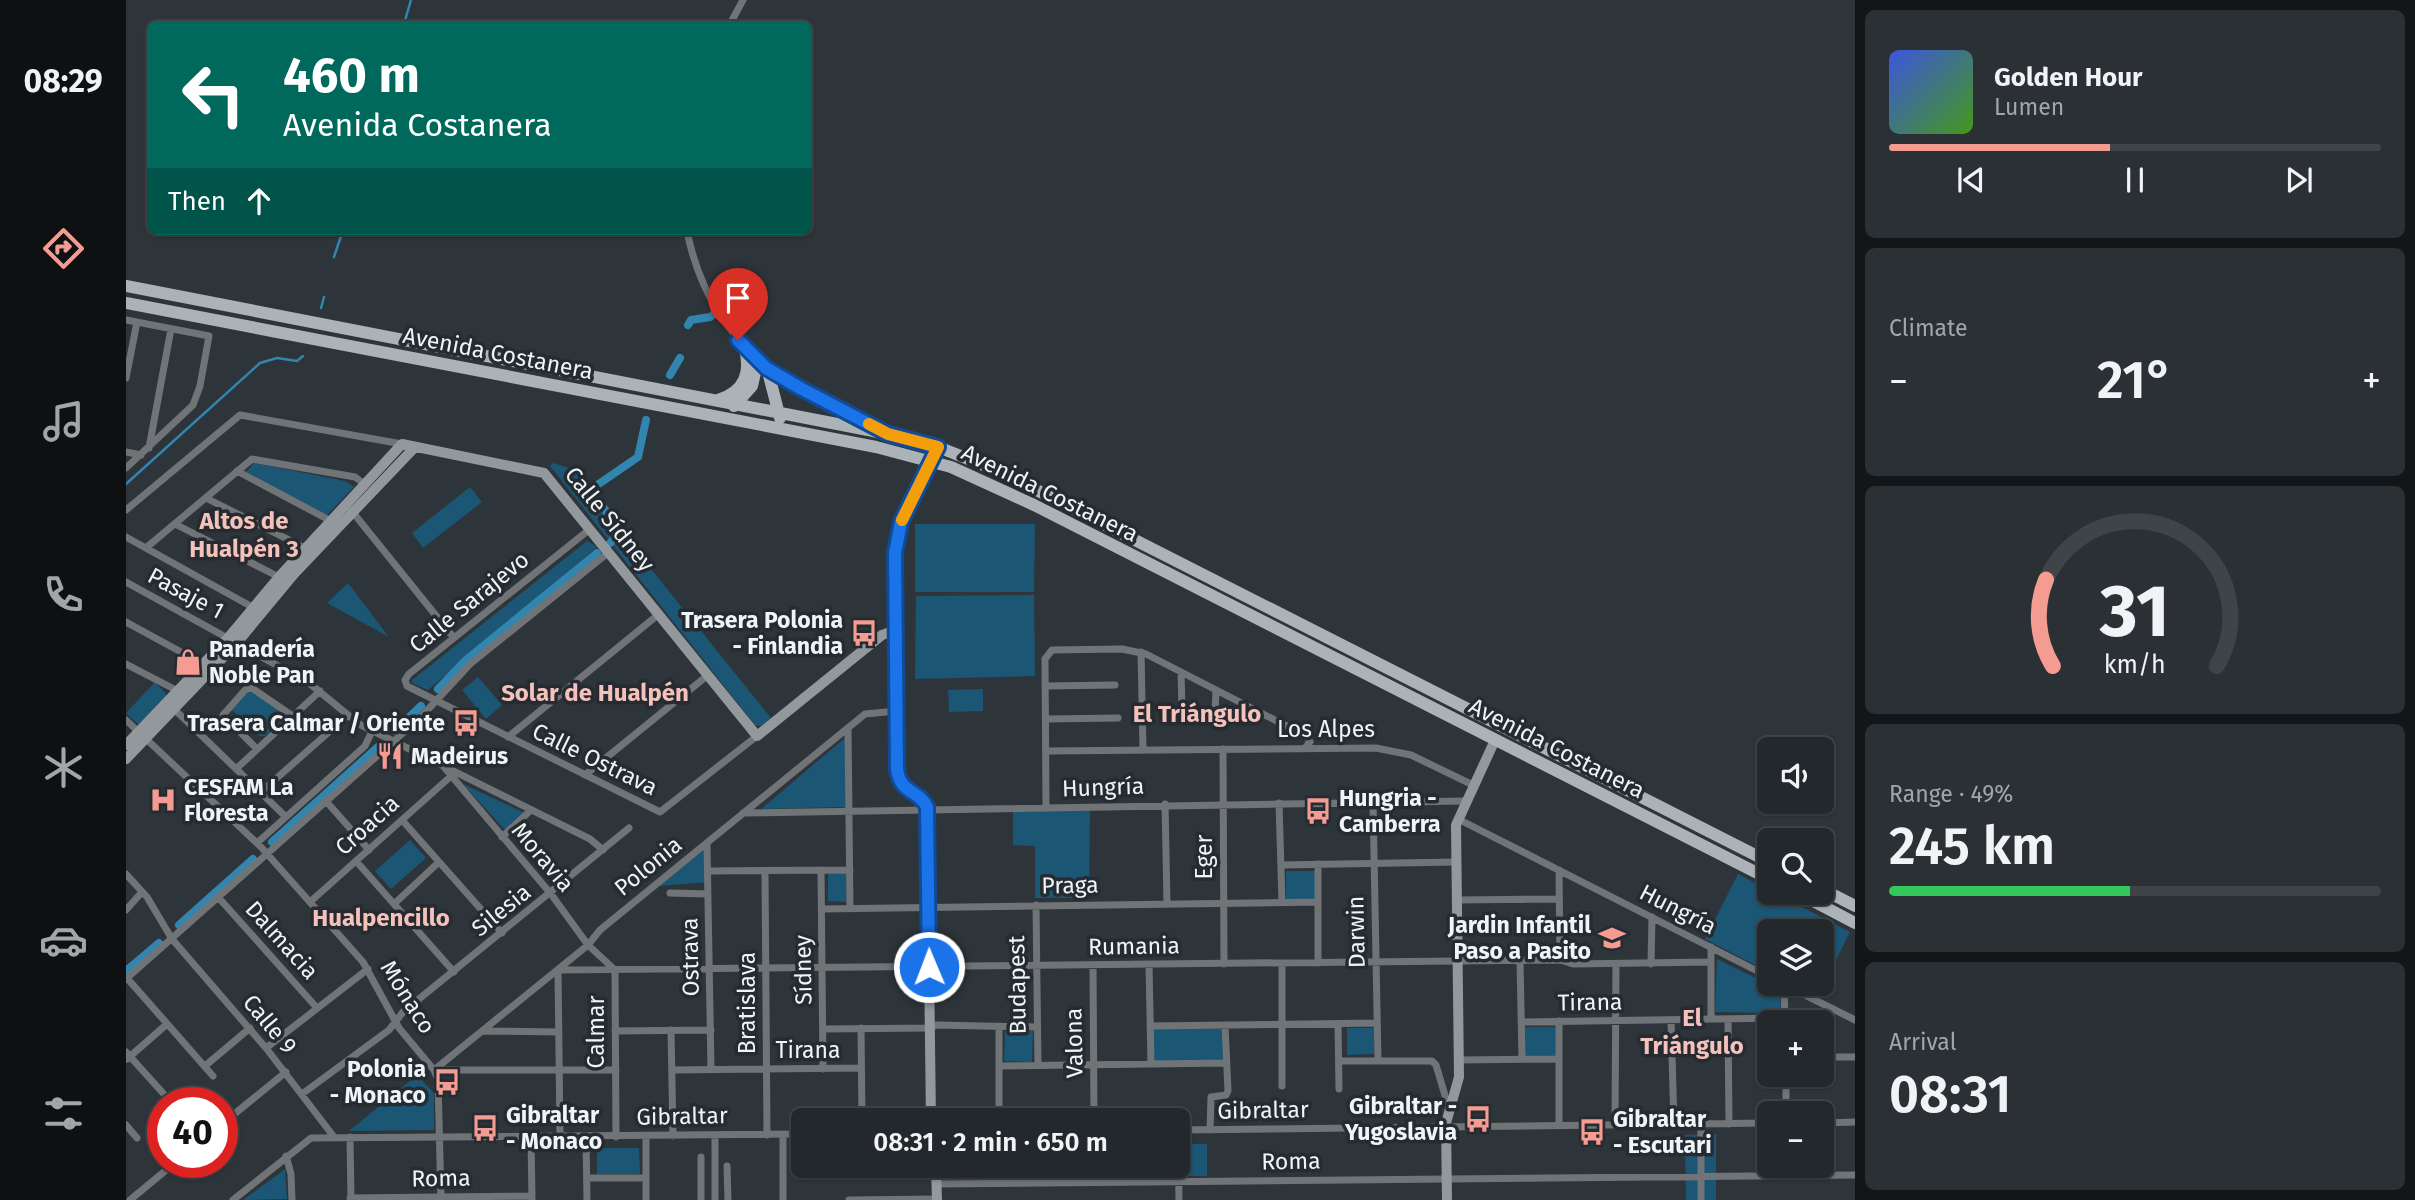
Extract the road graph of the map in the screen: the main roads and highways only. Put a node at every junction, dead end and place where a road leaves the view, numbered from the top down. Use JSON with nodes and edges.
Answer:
{"nodes":[{"id":1,"x":126,"y":286,"type":"edge"},
{"id":2,"x":126,"y":303,"type":"edge"},
{"id":3,"x":744,"y":346,"type":"road end"},
{"id":4,"x":762,"y":364,"type":"junction"},
{"id":5,"x":800,"y":388,"type":"junction"},
{"id":6,"x":716,"y":401,"type":"junction"},
{"id":7,"x":737,"y":405,"type":"junction"},
{"id":8,"x":775,"y":406,"type":"junction"},
{"id":9,"x":711,"y":415,"type":"junction"},
{"id":10,"x":794,"y":431,"type":"junction"},
{"id":11,"x":888,"y":434,"type":"junction"},
{"id":12,"x":1757,"y":856,"type":"edge"},
{"id":13,"x":1757,"y":873,"type":"edge"},
{"id":14,"x":1834,"y":895,"type":"edge"},
{"id":15,"x":1821,"y":905,"type":"edge"},
{"id":16,"x":1855,"y":906,"type":"edge"},
{"id":17,"x":1855,"y":923,"type":"edge"}],
"edges":[{"from":1,"to":6,"type":"main road","name":"Avenida Costanera"},
{"from":2,"to":9,"type":"main road","name":"Avenida Costanera"},
{"from":3,"to":6,"type":"main road"},
{"from":4,"to":5,"type":"main road"},
{"from":4,"to":7,"type":"main road"},
{"from":4,"to":8,"type":"main road"},
{"from":5,"to":8,"type":"main road"},
{"from":5,"to":11,"type":"main road"},
{"from":6,"to":7,"type":"main road","name":"Avenida Costanera"},
{"from":7,"to":8,"type":"main road","name":"Avenida Costanera"},
{"from":7,"to":9,"type":"main road"},
{"from":8,"to":10,"type":"main road"},
{"from":8,"to":11,"type":"main road","name":"Avenida Costanera"},
{"from":9,"to":10,"type":"main road","name":"Avenida Costanera"},
{"from":10,"to":13,"type":"main road","name":"Avenida Costanera"},
{"from":11,"to":12,"type":"main road","name":"Avenida Costanera"},
{"from":14,"to":16,"type":"main road"},
{"from":15,"to":17,"type":"main road"}]}
